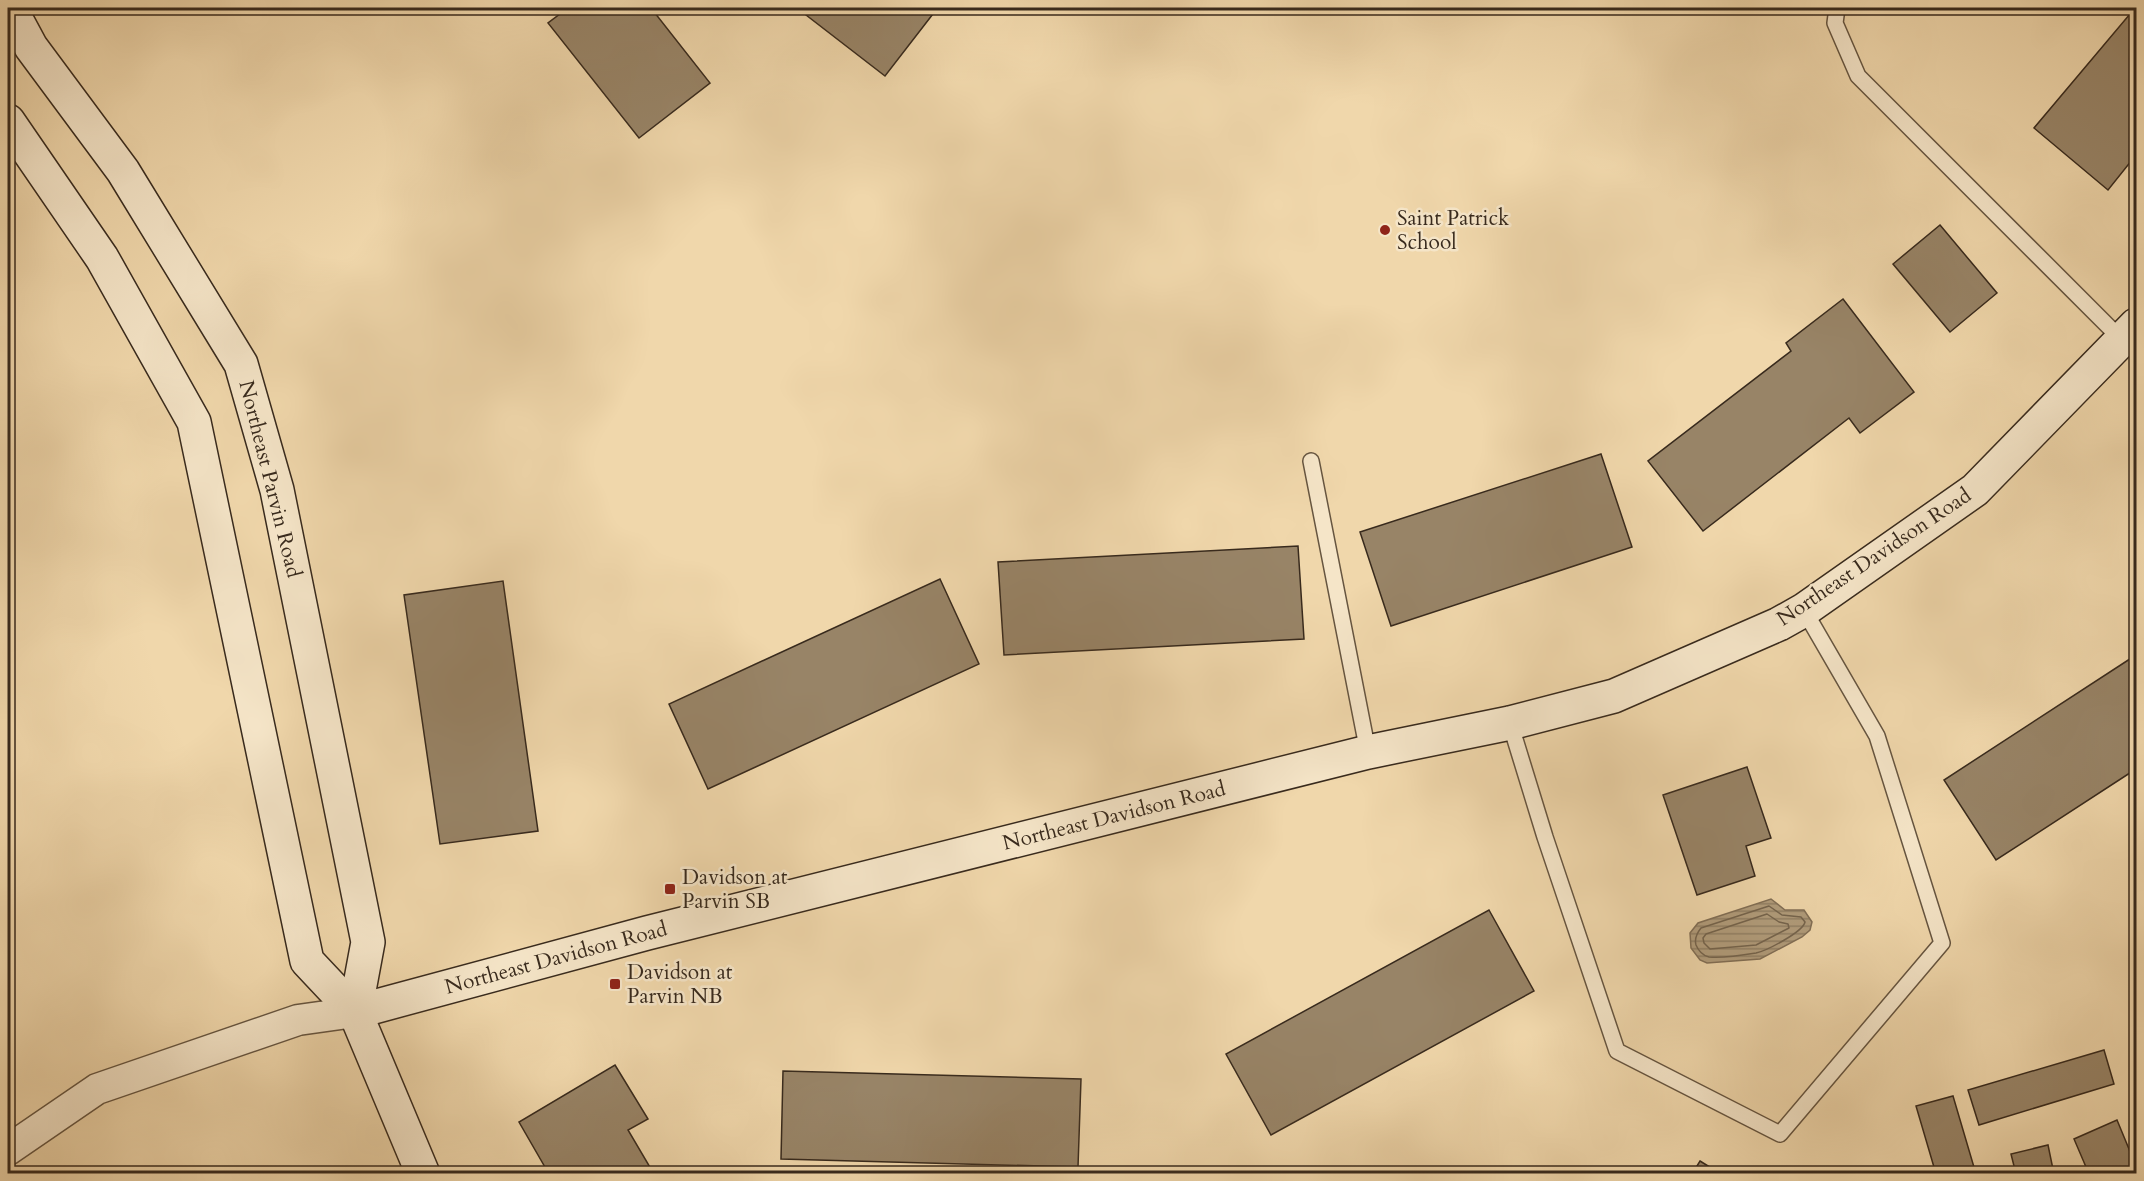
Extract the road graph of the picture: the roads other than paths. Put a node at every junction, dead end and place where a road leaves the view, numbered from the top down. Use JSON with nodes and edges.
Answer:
{"nodes":[{"id":1,"x":10,"y":8,"type":"edge"},
{"id":2,"x":1837,"y":8,"type":"edge"},
{"id":3,"x":19,"y":53,"type":"edge"},
{"id":4,"x":8,"y":121,"type":"edge"},
{"id":5,"x":2129,"y":332,"type":"edge"},
{"id":6,"x":1311,"y":461,"type":"dead end"},
{"id":7,"x":1804,"y":610,"type":"junction"},
{"id":8,"x":1510,"y":723,"type":"junction"},
{"id":9,"x":1368,"y":752,"type":"junction"},
{"id":10,"x":355,"y":1012,"type":"junction"},
{"id":11,"x":8,"y":1150,"type":"edge"},
{"id":12,"x":423,"y":1173,"type":"edge"}],
"edges":[{"from":1,"to":3,"type":"main road","name":"Northeast Parvin Road"},
{"from":2,"to":5,"type":"lane"},
{"from":3,"to":10,"type":"main road","name":"Northeast Parvin Road"},
{"from":4,"to":10,"type":"main road"},
{"from":5,"to":7,"type":"main road","name":"Northeast Davidson Road"},
{"from":6,"to":9,"type":"lane"},
{"from":7,"to":8,"type":"main road","name":"Northeast Davidson Road"},
{"from":7,"to":8,"type":"lane"},
{"from":8,"to":9,"type":"main road","name":"Northeast Davidson Road"},
{"from":9,"to":10,"type":"main road","name":"Northeast Davidson Road"},
{"from":10,"to":11,"type":"street","name":"Northeast Davidson Road"},
{"from":10,"to":12,"type":"main road"}]}
